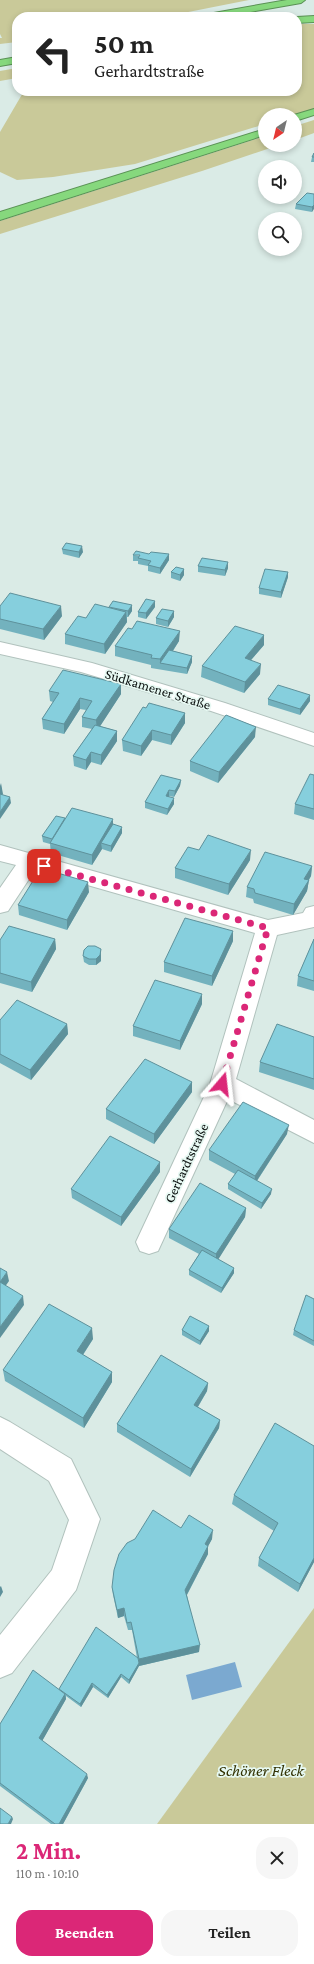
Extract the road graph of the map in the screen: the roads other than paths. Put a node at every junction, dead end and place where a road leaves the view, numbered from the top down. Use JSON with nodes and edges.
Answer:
{"nodes":[{"id":1,"x":263,"y":0,"type":"edge"},
{"id":2,"x":302,"y":0,"type":"edge"},
{"id":3,"x":219,"y":12,"type":"edge"},
{"id":4,"x":236,"y":12,"type":"edge"},
{"id":5,"x":302,"y":15,"type":"edge"},
{"id":6,"x":314,"y":19,"type":"edge"},
{"id":7,"x":12,"y":61,"type":"edge"},
{"id":8,"x":0,"y":63,"type":"edge"},
{"id":9,"x":314,"y":112,"type":"edge"},
{"id":10,"x":302,"y":116,"type":"edge"},
{"id":11,"x":314,"y":117,"type":"edge"},
{"id":12,"x":302,"y":121,"type":"edge"},
{"id":13,"x":258,"y":130,"type":"edge"},
{"id":14,"x":258,"y":134,"type":"edge"},
{"id":15,"x":0,"y":209,"type":"edge"},
{"id":16,"x":0,"y":216,"type":"edge"},
{"id":17,"x":0,"y":648,"type":"edge"},
{"id":18,"x":314,"y":740,"type":"edge"},
{"id":19,"x":0,"y":853,"type":"edge"},
{"id":20,"x":29,"y":862,"type":"junction"},
{"id":21,"x":0,"y":905,"type":"edge"},
{"id":22,"x":314,"y":914,"type":"edge"},
{"id":23,"x":268,"y":928,"type":"junction"},
{"id":24,"x":222,"y":1084,"type":"junction"},
{"id":25,"x":314,"y":1132,"type":"edge"},
{"id":26,"x":149,"y":1242,"type":"dead end"},
{"id":27,"x":0,"y":1432,"type":"edge"},
{"id":28,"x":0,"y":1661,"type":"edge"}],
"edges":[{"from":1,"to":3,"type":"highway"},
{"from":2,"to":4,"type":"highway"},
{"from":5,"to":6,"type":"highway"},
{"from":7,"to":8,"type":"highway"},
{"from":9,"to":10,"type":"highway"},
{"from":11,"to":12,"type":"highway"},
{"from":13,"to":15,"type":"highway"},
{"from":14,"to":16,"type":"highway"},
{"from":17,"to":18,"type":"street","name":"Südkamener Straße"},
{"from":19,"to":20,"type":"street"},
{"from":20,"to":21,"type":"street"},
{"from":20,"to":23,"type":"street"},
{"from":22,"to":23,"type":"street"},
{"from":23,"to":24,"type":"street","name":"Gerhardtstraße"},
{"from":24,"to":25,"type":"street"},
{"from":24,"to":26,"type":"street","name":"Gerhardtstraße"},
{"from":27,"to":28,"type":"street"}]}
